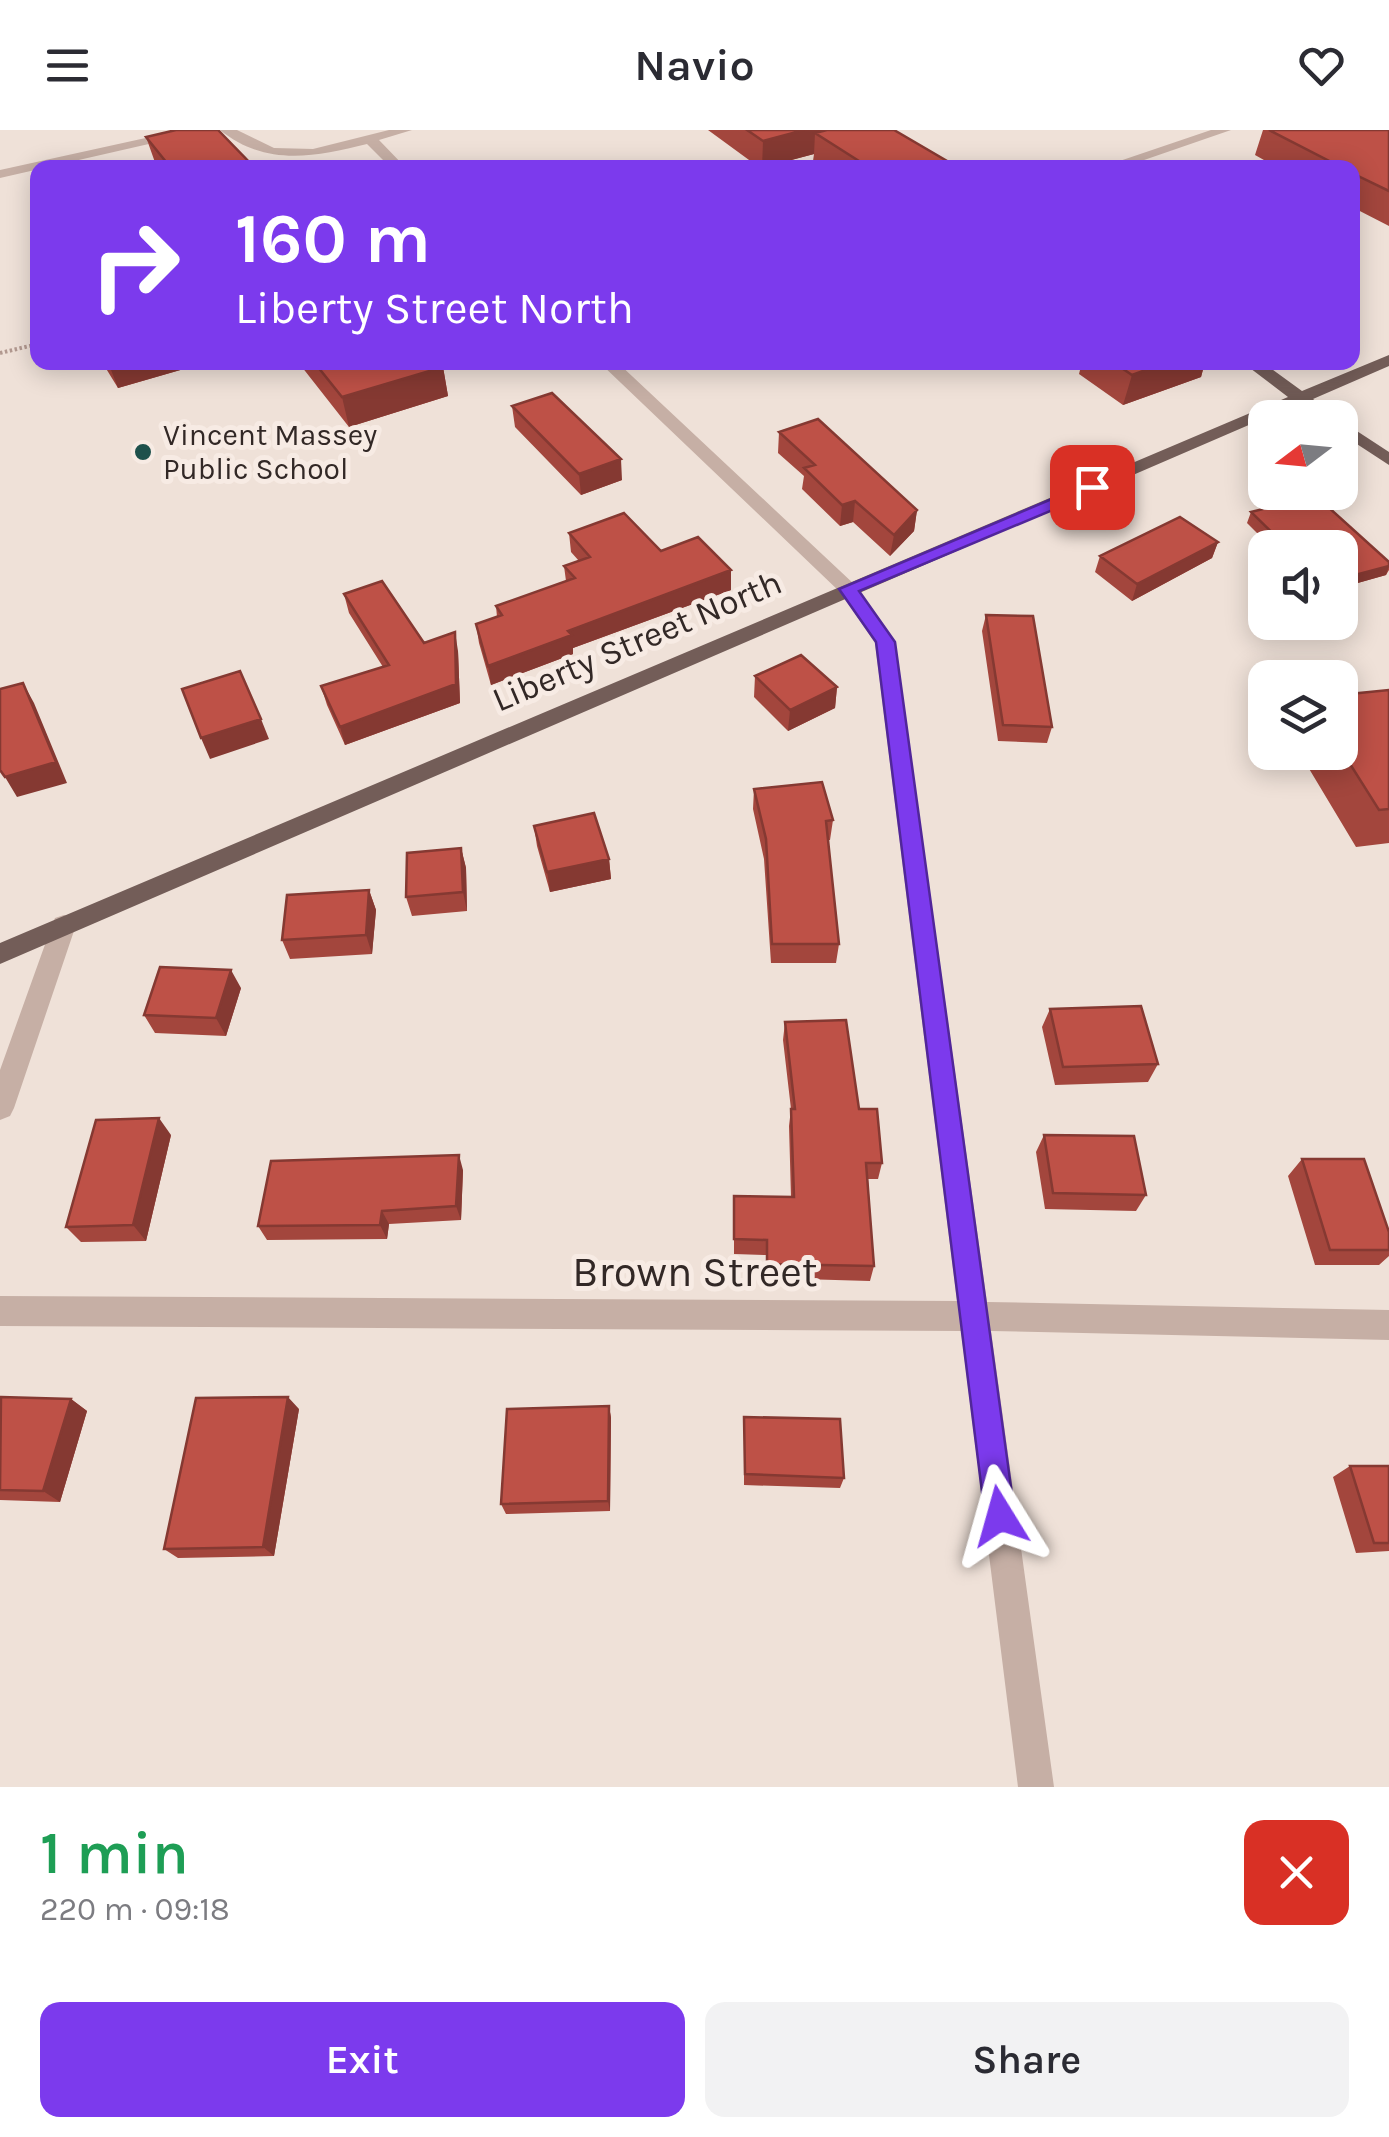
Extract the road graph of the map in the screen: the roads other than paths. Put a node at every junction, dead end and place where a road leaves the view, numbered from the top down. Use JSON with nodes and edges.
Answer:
{"nodes":[{"id":1,"x":203,"y":130,"type":"edge"},
{"id":2,"x":228,"y":130,"type":"edge"},
{"id":3,"x":405,"y":130,"type":"edge"},
{"id":4,"x":1224,"y":130,"type":"edge"},
{"id":5,"x":370,"y":139,"type":"junction"},
{"id":6,"x":56,"y":160,"type":"edge"},
{"id":7,"x":391,"y":160,"type":"edge"},
{"id":8,"x":1131,"y":160,"type":"edge"},
{"id":9,"x":30,"y":166,"type":"edge"},
{"id":10,"x":0,"y":174,"type":"edge"},
{"id":11,"x":1389,"y":360,"type":"edge"},
{"id":12,"x":615,"y":370,"type":"edge"},
{"id":13,"x":1262,"y":370,"type":"edge"},
{"id":14,"x":1304,"y":399,"type":"junction"},
{"id":15,"x":1358,"y":437,"type":"edge"},
{"id":16,"x":1389,"y":460,"type":"edge"},
{"id":17,"x":848,"y":589,"type":"junction"},
{"id":18,"x":64,"y":925,"type":"junction"},
{"id":19,"x":0,"y":954,"type":"edge"},
{"id":20,"x":0,"y":1108,"type":"edge"},
{"id":21,"x":0,"y":1311,"type":"edge"},
{"id":22,"x":974,"y":1316,"type":"junction"},
{"id":23,"x":1389,"y":1325,"type":"edge"},
{"id":24,"x":1036,"y":1787,"type":"edge"}],
"edges":[{"from":1,"to":6,"type":"street"},
{"from":2,"to":5,"type":"street"},
{"from":3,"to":5,"type":"street"},
{"from":4,"to":8,"type":"street"},
{"from":5,"to":7,"type":"street"},
{"from":9,"to":10,"type":"street"},
{"from":11,"to":14,"type":"main road","name":"Liberty Street North"},
{"from":12,"to":17,"type":"street"},
{"from":13,"to":14,"type":"main road"},
{"from":14,"to":17,"type":"main road","name":"Liberty Street North"},
{"from":15,"to":16,"type":"main road"},
{"from":17,"to":18,"type":"main road","name":"Liberty Street North"},
{"from":17,"to":22,"type":"street"},
{"from":18,"to":19,"type":"main road","name":"Liberty Street North"},
{"from":18,"to":20,"type":"street"},
{"from":21,"to":22,"type":"street","name":"Brown Street"},
{"from":22,"to":23,"type":"street","name":"Brown Street"},
{"from":22,"to":24,"type":"street"}]}
